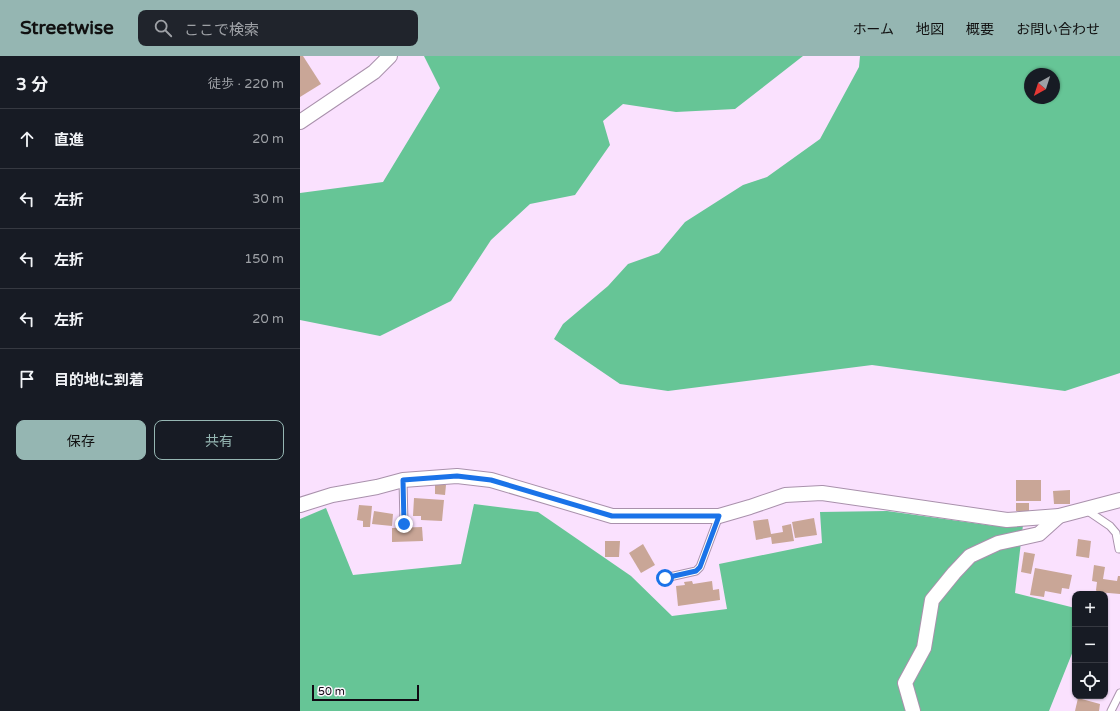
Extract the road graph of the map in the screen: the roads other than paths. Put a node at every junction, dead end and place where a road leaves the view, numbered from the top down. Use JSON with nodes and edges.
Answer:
{"nodes":[{"id":1,"x":390,"y":56,"type":"edge"},
{"id":2,"x":300,"y":122,"type":"edge"},
{"id":3,"x":403,"y":480,"type":"junction"},
{"id":4,"x":1120,"y":500,"type":"edge"},
{"id":5,"x":300,"y":505,"type":"edge"},
{"id":6,"x":1085,"y":509,"type":"junction"},
{"id":7,"x":719,"y":516,"type":"junction"},
{"id":8,"x":1059,"y":516,"type":"junction"},
{"id":9,"x":404,"y":524,"type":"dead end"},
{"id":10,"x":1119,"y":550,"type":"dead end"},
{"id":11,"x":665,"y":578,"type":"dead end"},
{"id":12,"x":1120,"y":693,"type":"edge"},
{"id":13,"x":913,"y":711,"type":"edge"},
{"id":14,"x":1111,"y":711,"type":"edge"}],
"edges":[{"from":1,"to":2,"type":"street"},
{"from":3,"to":5,"type":"street"},
{"from":3,"to":7,"type":"street"},
{"from":3,"to":9,"type":"lane"},
{"from":4,"to":6,"type":"street"},
{"from":6,"to":8,"type":"street"},
{"from":6,"to":10,"type":"lane"},
{"from":7,"to":8,"type":"street"},
{"from":7,"to":11,"type":"lane"},
{"from":8,"to":13,"type":"street"},
{"from":12,"to":14,"type":"lane"}]}
